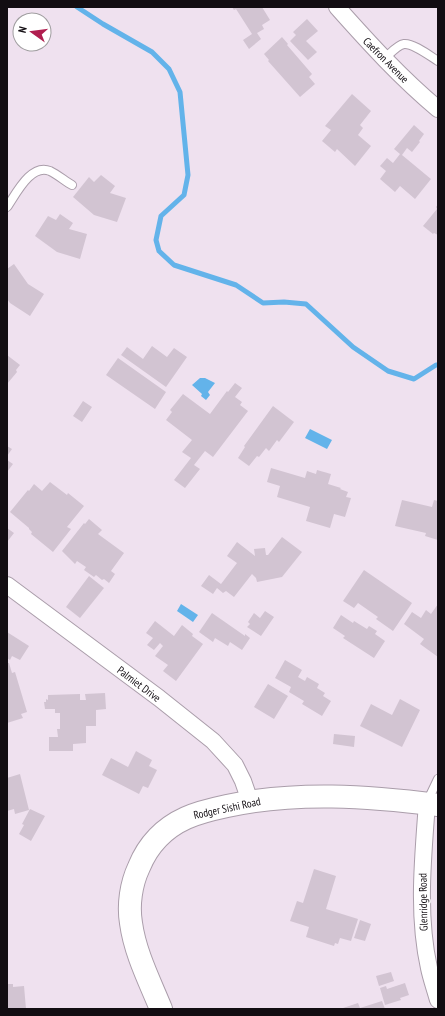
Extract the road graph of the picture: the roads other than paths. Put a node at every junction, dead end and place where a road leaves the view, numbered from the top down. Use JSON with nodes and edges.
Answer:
{"nodes":[{"id":1,"x":338,"y":7,"type":"edge"},
{"id":2,"x":384,"y":59,"type":"junction"},
{"id":3,"x":438,"y":61,"type":"edge"},
{"id":4,"x":438,"y":109,"type":"edge"},
{"id":5,"x":72,"y":185,"type":"dead end"},
{"id":6,"x":7,"y":207,"type":"edge"},
{"id":7,"x":7,"y":585,"type":"edge"},
{"id":8,"x":438,"y":779,"type":"edge"},
{"id":9,"x":250,"y":801,"type":"junction"},
{"id":10,"x":433,"y":804,"type":"edge"},
{"id":11,"x":438,"y":1000,"type":"edge"},
{"id":12,"x":161,"y":1009,"type":"edge"}],
"edges":[{"from":1,"to":2,"type":"street","name":"Caefron Avenue"},
{"from":2,"to":3,"type":"lane"},
{"from":2,"to":4,"type":"street","name":"Caefron Avenue"},
{"from":5,"to":6,"type":"lane"},
{"from":7,"to":9,"type":"street","name":"Palmiet Drive"},
{"from":8,"to":10,"type":"lane"},
{"from":9,"to":10,"type":"main road","name":"Rodger Sishi Road"},
{"from":9,"to":12,"type":"main road","name":"Rodger Sishi Road"},
{"from":10,"to":11,"type":"street","name":"Glenridge Road"}]}
